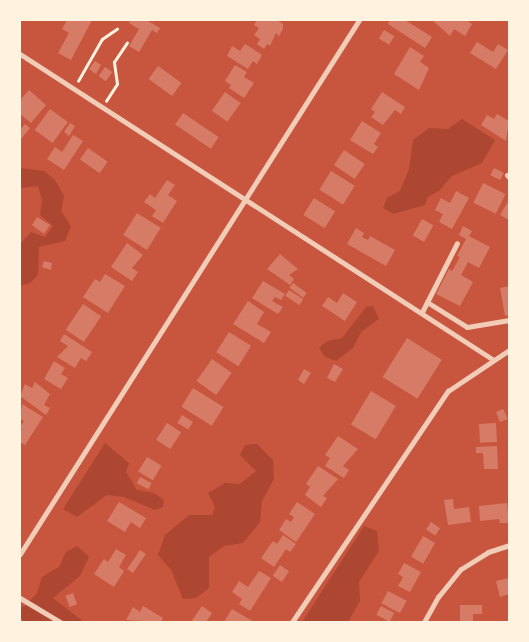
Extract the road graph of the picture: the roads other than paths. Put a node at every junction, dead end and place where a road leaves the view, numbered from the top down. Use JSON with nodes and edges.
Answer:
{"nodes":[{"id":1,"x":359,"y":20,"type":"edge"},
{"id":2,"x":20,"y":54,"type":"edge"},
{"id":3,"x":246,"y":197,"type":"junction"},
{"id":4,"x":457,"y":243,"type":"dead end"},
{"id":5,"x":427,"y":302,"type":"junction"},
{"id":6,"x":422,"y":312,"type":"junction"},
{"id":7,"x":509,"y":320,"type":"edge"},
{"id":8,"x":509,"y":350,"type":"edge"},
{"id":9,"x":492,"y":359,"type":"junction"},
{"id":10,"x":509,"y":545,"type":"edge"},
{"id":11,"x":20,"y":554,"type":"edge"},
{"id":12,"x":20,"y":598,"type":"edge"},
{"id":13,"x":60,"y":622,"type":"edge"},
{"id":14,"x":292,"y":622,"type":"edge"},
{"id":15,"x":424,"y":622,"type":"edge"}],
"edges":[{"from":1,"to":3,"type":"street"},
{"from":2,"to":3,"type":"street"},
{"from":3,"to":6,"type":"street"},
{"from":3,"to":11,"type":"street"},
{"from":4,"to":5,"type":"street"},
{"from":5,"to":6,"type":"street"},
{"from":5,"to":7,"type":"street"},
{"from":6,"to":9,"type":"street"},
{"from":8,"to":9,"type":"street"},
{"from":9,"to":14,"type":"street"},
{"from":10,"to":15,"type":"street"},
{"from":12,"to":13,"type":"street"}]}
